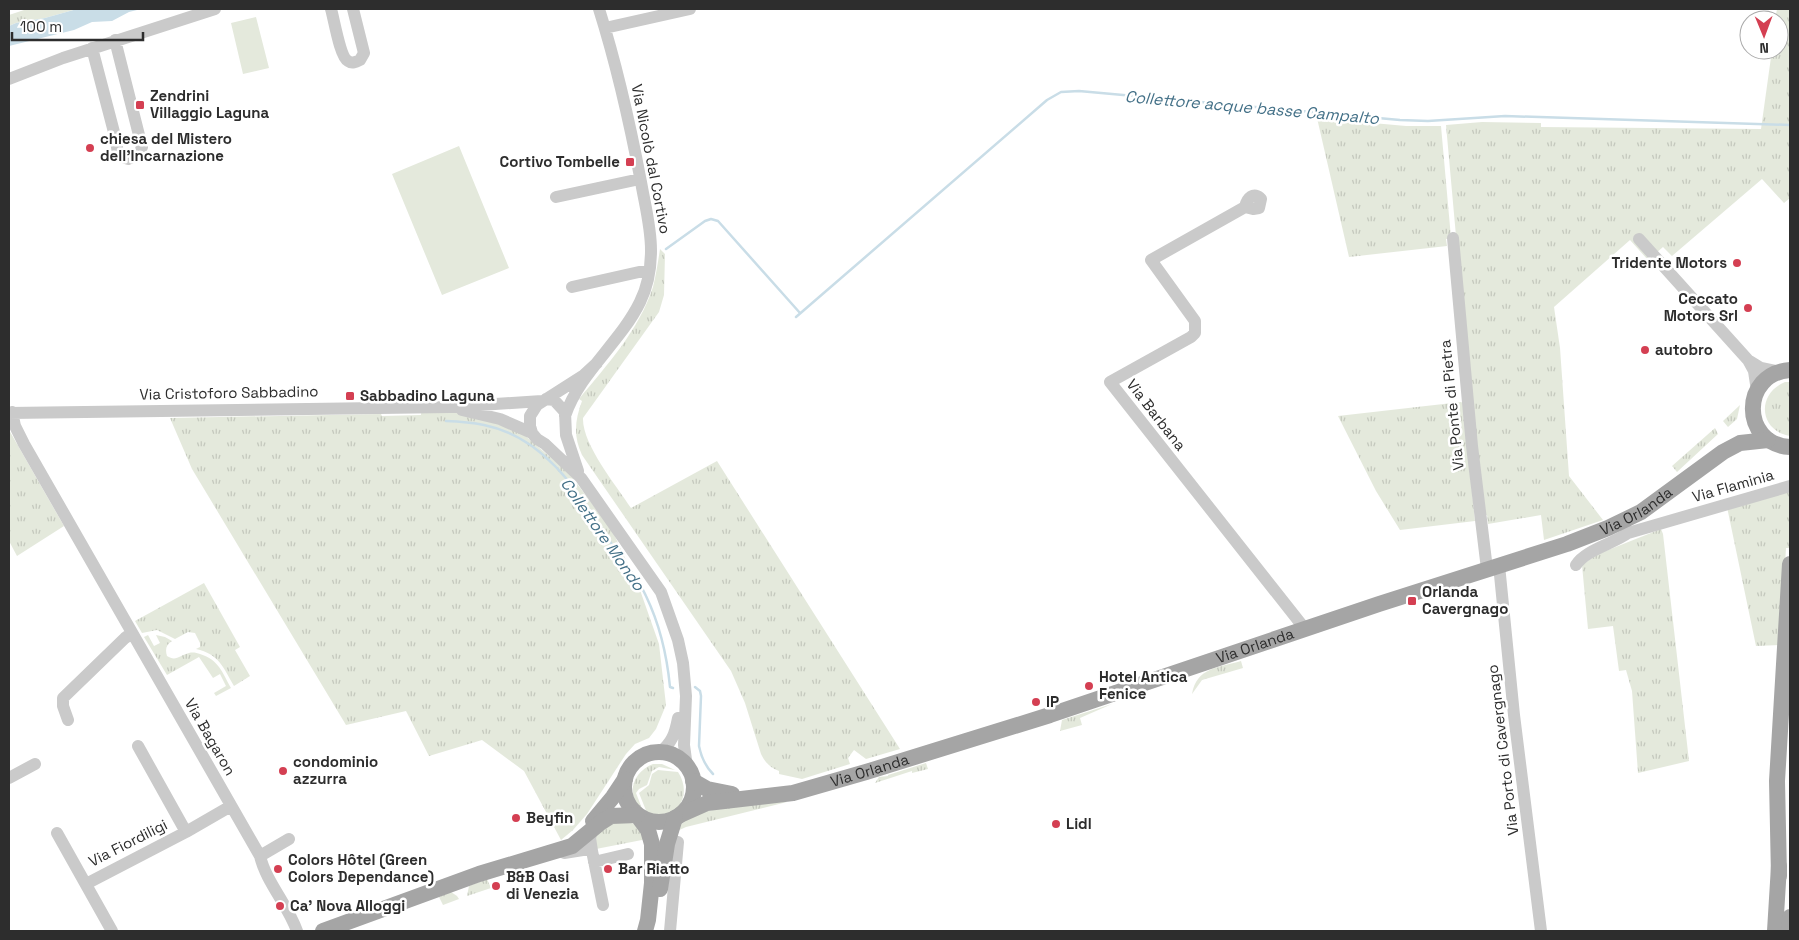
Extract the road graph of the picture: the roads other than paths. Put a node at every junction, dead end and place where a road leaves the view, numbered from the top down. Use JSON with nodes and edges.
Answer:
{"nodes":[{"id":1,"x":215,"y":9,"type":"edge"},
{"id":2,"x":331,"y":9,"type":"edge"},
{"id":3,"x":353,"y":9,"type":"edge"},
{"id":4,"x":599,"y":9,"type":"edge"},
{"id":5,"x":690,"y":9,"type":"edge"},
{"id":6,"x":605,"y":28,"type":"junction"},
{"id":7,"x":115,"y":40,"type":"junction"},
{"id":8,"x":92,"y":48,"type":"junction"},
{"id":9,"x":9,"y":79,"type":"edge"},
{"id":10,"x":640,"y":179,"type":"junction"},
{"id":11,"x":556,"y":197,"type":"dead end"},
{"id":12,"x":1245,"y":207,"type":"dead end"},
{"id":13,"x":1454,"y":238,"type":"dead end"},
{"id":14,"x":1639,"y":239,"type":"dead end"},
{"id":15,"x":649,"y":272,"type":"junction"},
{"id":16,"x":572,"y":287,"type":"dead end"},
{"id":17,"x":1748,"y":360,"type":"junction"},
{"id":18,"x":597,"y":363,"type":"junction"},
{"id":19,"x":1785,"y":371,"type":"edge"},
{"id":20,"x":1757,"y":391,"type":"junction"},
{"id":21,"x":544,"y":400,"type":"junction"},
{"id":22,"x":450,"y":407,"type":"junction"},
{"id":23,"x":10,"y":412,"type":"edge"},
{"id":24,"x":1753,"y":415,"type":"junction"},
{"id":25,"x":565,"y":416,"type":"junction"},
{"id":26,"x":532,"y":433,"type":"junction"},
{"id":27,"x":566,"y":435,"type":"junction"},
{"id":28,"x":545,"y":444,"type":"junction"},
{"id":29,"x":1782,"y":447,"type":"edge"},
{"id":30,"x":1723,"y":452,"type":"junction"},
{"id":31,"x":581,"y":478,"type":"junction"},
{"id":32,"x":1790,"y":486,"type":"edge"},
{"id":33,"x":1625,"y":527,"type":"junction"},
{"id":34,"x":1790,"y":564,"type":"edge"},
{"id":35,"x":1576,"y":565,"type":"dead end"},
{"id":36,"x":1493,"y":567,"type":"junction"},
{"id":37,"x":1309,"y":627,"type":"junction"},
{"id":38,"x":132,"y":633,"type":"junction"},
{"id":39,"x":685,"y":684,"type":"junction"},
{"id":40,"x":1790,"y":714,"type":"edge"},
{"id":41,"x":68,"y":720,"type":"dead end"},
{"id":42,"x":138,"y":746,"type":"dead end"},
{"id":43,"x":659,"y":753,"type":"junction"},
{"id":44,"x":35,"y":764,"type":"dead end"},
{"id":45,"x":690,"y":774,"type":"junction"},
{"id":46,"x":9,"y":778,"type":"edge"},
{"id":47,"x":625,"y":779,"type":"junction"},
{"id":48,"x":767,"y":796,"type":"junction"},
{"id":49,"x":231,"y":806,"type":"junction"},
{"id":50,"x":637,"y":815,"type":"junction"},
{"id":51,"x":677,"y":816,"type":"junction"},
{"id":52,"x":592,"y":830,"type":"junction"},
{"id":53,"x":186,"y":832,"type":"junction"},
{"id":54,"x":57,"y":833,"type":"dead end"},
{"id":55,"x":290,"y":839,"type":"dead end"},
{"id":56,"x":678,"y":842,"type":"dead end"},
{"id":57,"x":557,"y":851,"type":"junction"},
{"id":58,"x":628,"y":854,"type":"dead end"},
{"id":59,"x":260,"y":856,"type":"junction"},
{"id":60,"x":593,"y":856,"type":"junction"},
{"id":61,"x":1778,"y":876,"type":"junction"},
{"id":62,"x":86,"y":884,"type":"junction"},
{"id":63,"x":604,"y":905,"type":"dead end"},
{"id":64,"x":1790,"y":917,"type":"edge"},
{"id":65,"x":647,"y":930,"type":"edge"},
{"id":66,"x":112,"y":931,"type":"edge"},
{"id":67,"x":297,"y":931,"type":"edge"},
{"id":68,"x":323,"y":931,"type":"edge"},
{"id":69,"x":670,"y":931,"type":"edge"},
{"id":70,"x":1541,"y":931,"type":"edge"},
{"id":71,"x":1775,"y":931,"type":"edge"},
{"id":72,"x":1789,"y":931,"type":"edge"}],
"edges":[{"from":1,"to":7,"type":"street"},
{"from":2,"to":3,"type":"street"},
{"from":4,"to":6,"type":"street","name":"Via Nicolò dal Cortivo"},
{"from":5,"to":6,"type":"street"},
{"from":6,"to":10,"type":"street","name":"Via Nicolò dal Cortivo"},
{"from":7,"to":8,"type":"street"},
{"from":7,"to":8,"type":"street"},
{"from":8,"to":9,"type":"street"},
{"from":10,"to":11,"type":"street"},
{"from":10,"to":15,"type":"street","name":"Via Nicolò dal Cortivo"},
{"from":12,"to":37,"type":"street","name":"Via Barbana"},
{"from":13,"to":36,"type":"street","name":"Via Ponte di Pietra"},
{"from":14,"to":17,"type":"street"},
{"from":15,"to":16,"type":"street"},
{"from":15,"to":18,"type":"street","name":"Via Nicolò dal Cortivo"},
{"from":17,"to":19,"type":"street"},
{"from":17,"to":20,"type":"street"},
{"from":18,"to":21,"type":"street","name":"Via Nicolò dal Cortivo"},
{"from":18,"to":25,"type":"street","name":"Via Nicolò dal Cortivo"},
{"from":19,"to":20,"type":"main road"},
{"from":20,"to":24,"type":"main road"},
{"from":21,"to":22,"type":"street","name":"Via Cristoforo Sabbadino"},
{"from":21,"to":25,"type":"street"},
{"from":21,"to":26,"type":"street"},
{"from":22,"to":23,"type":"street","name":"Via Cristoforo Sabbadino"},
{"from":22,"to":26,"type":"street","name":"Via Cristoforo Sabbadino"},
{"from":23,"to":38,"type":"street","name":"Via Bagaron"},
{"from":24,"to":29,"type":"main road"},
{"from":24,"to":30,"type":"main road","name":"Via Orlanda"},
{"from":25,"to":27,"type":"street","name":"Via Cristoforo Sabbadino"},
{"from":26,"to":28,"type":"street","name":"Via Cristoforo Sabbadino"},
{"from":27,"to":28,"type":"street"},
{"from":27,"to":31,"type":"street","name":"Via Cristoforo Sabbadino"},
{"from":28,"to":31,"type":"street","name":"Via Cristoforo Sabbadino"},
{"from":29,"to":30,"type":"main road","name":"Via Orlanda"},
{"from":30,"to":33,"type":"main road","name":"Via Orlanda"},
{"from":31,"to":39,"type":"street","name":"Via Cristoforo Sabbadino"},
{"from":32,"to":33,"type":"street","name":"Via Flaminia"},
{"from":33,"to":35,"type":"street","name":"Via Flaminia"},
{"from":33,"to":36,"type":"main road","name":"Via Orlanda"},
{"from":34,"to":61,"type":"main road"},
{"from":36,"to":37,"type":"main road","name":"Via Orlanda"},
{"from":36,"to":70,"type":"street","name":"Via Porto di Cavergnago"},
{"from":37,"to":48,"type":"main road","name":"Via Orlanda"},
{"from":38,"to":41,"type":"street"},
{"from":38,"to":49,"type":"street","name":"Via Bagaron"},
{"from":39,"to":43,"type":"street","name":"Via Cristoforo Sabbadino"},
{"from":39,"to":45,"type":"street","name":"Via Cristoforo Sabbadino"},
{"from":40,"to":61,"type":"main road"},
{"from":42,"to":53,"type":"street","name":"Via Fiordiligi"},
{"from":43,"to":45,"type":"main road"},
{"from":43,"to":47,"type":"main road"},
{"from":44,"to":46,"type":"street"},
{"from":45,"to":48,"type":"main road","name":"Via Orlanda"},
{"from":45,"to":51,"type":"main road"},
{"from":47,"to":50,"type":"main road"},
{"from":47,"to":57,"type":"main road"},
{"from":48,"to":51,"type":"main road","name":"Via Orlanda"},
{"from":49,"to":53,"type":"street","name":"Via Fiordiligi"},
{"from":49,"to":59,"type":"street","name":"Via Bagaron"},
{"from":50,"to":51,"type":"main road"},
{"from":50,"to":52,"type":"main road"},
{"from":50,"to":65,"type":"main road"},
{"from":51,"to":65,"type":"main road"},
{"from":52,"to":57,"type":"main road"},
{"from":52,"to":60,"type":"street"},
{"from":53,"to":62,"type":"street","name":"Via Fiordiligi"},
{"from":54,"to":62,"type":"street","name":"Via Fiordiligi"},
{"from":55,"to":59,"type":"street"},
{"from":56,"to":69,"type":"street"},
{"from":57,"to":60,"type":"street"},
{"from":57,"to":68,"type":"main road"},
{"from":58,"to":60,"type":"street"},
{"from":59,"to":67,"type":"street","name":"Via Bagaron"},
{"from":60,"to":63,"type":"street"},
{"from":61,"to":71,"type":"main road"},
{"from":62,"to":66,"type":"street","name":"Via Fiordiligi"},
{"from":64,"to":72,"type":"main road"}]}
